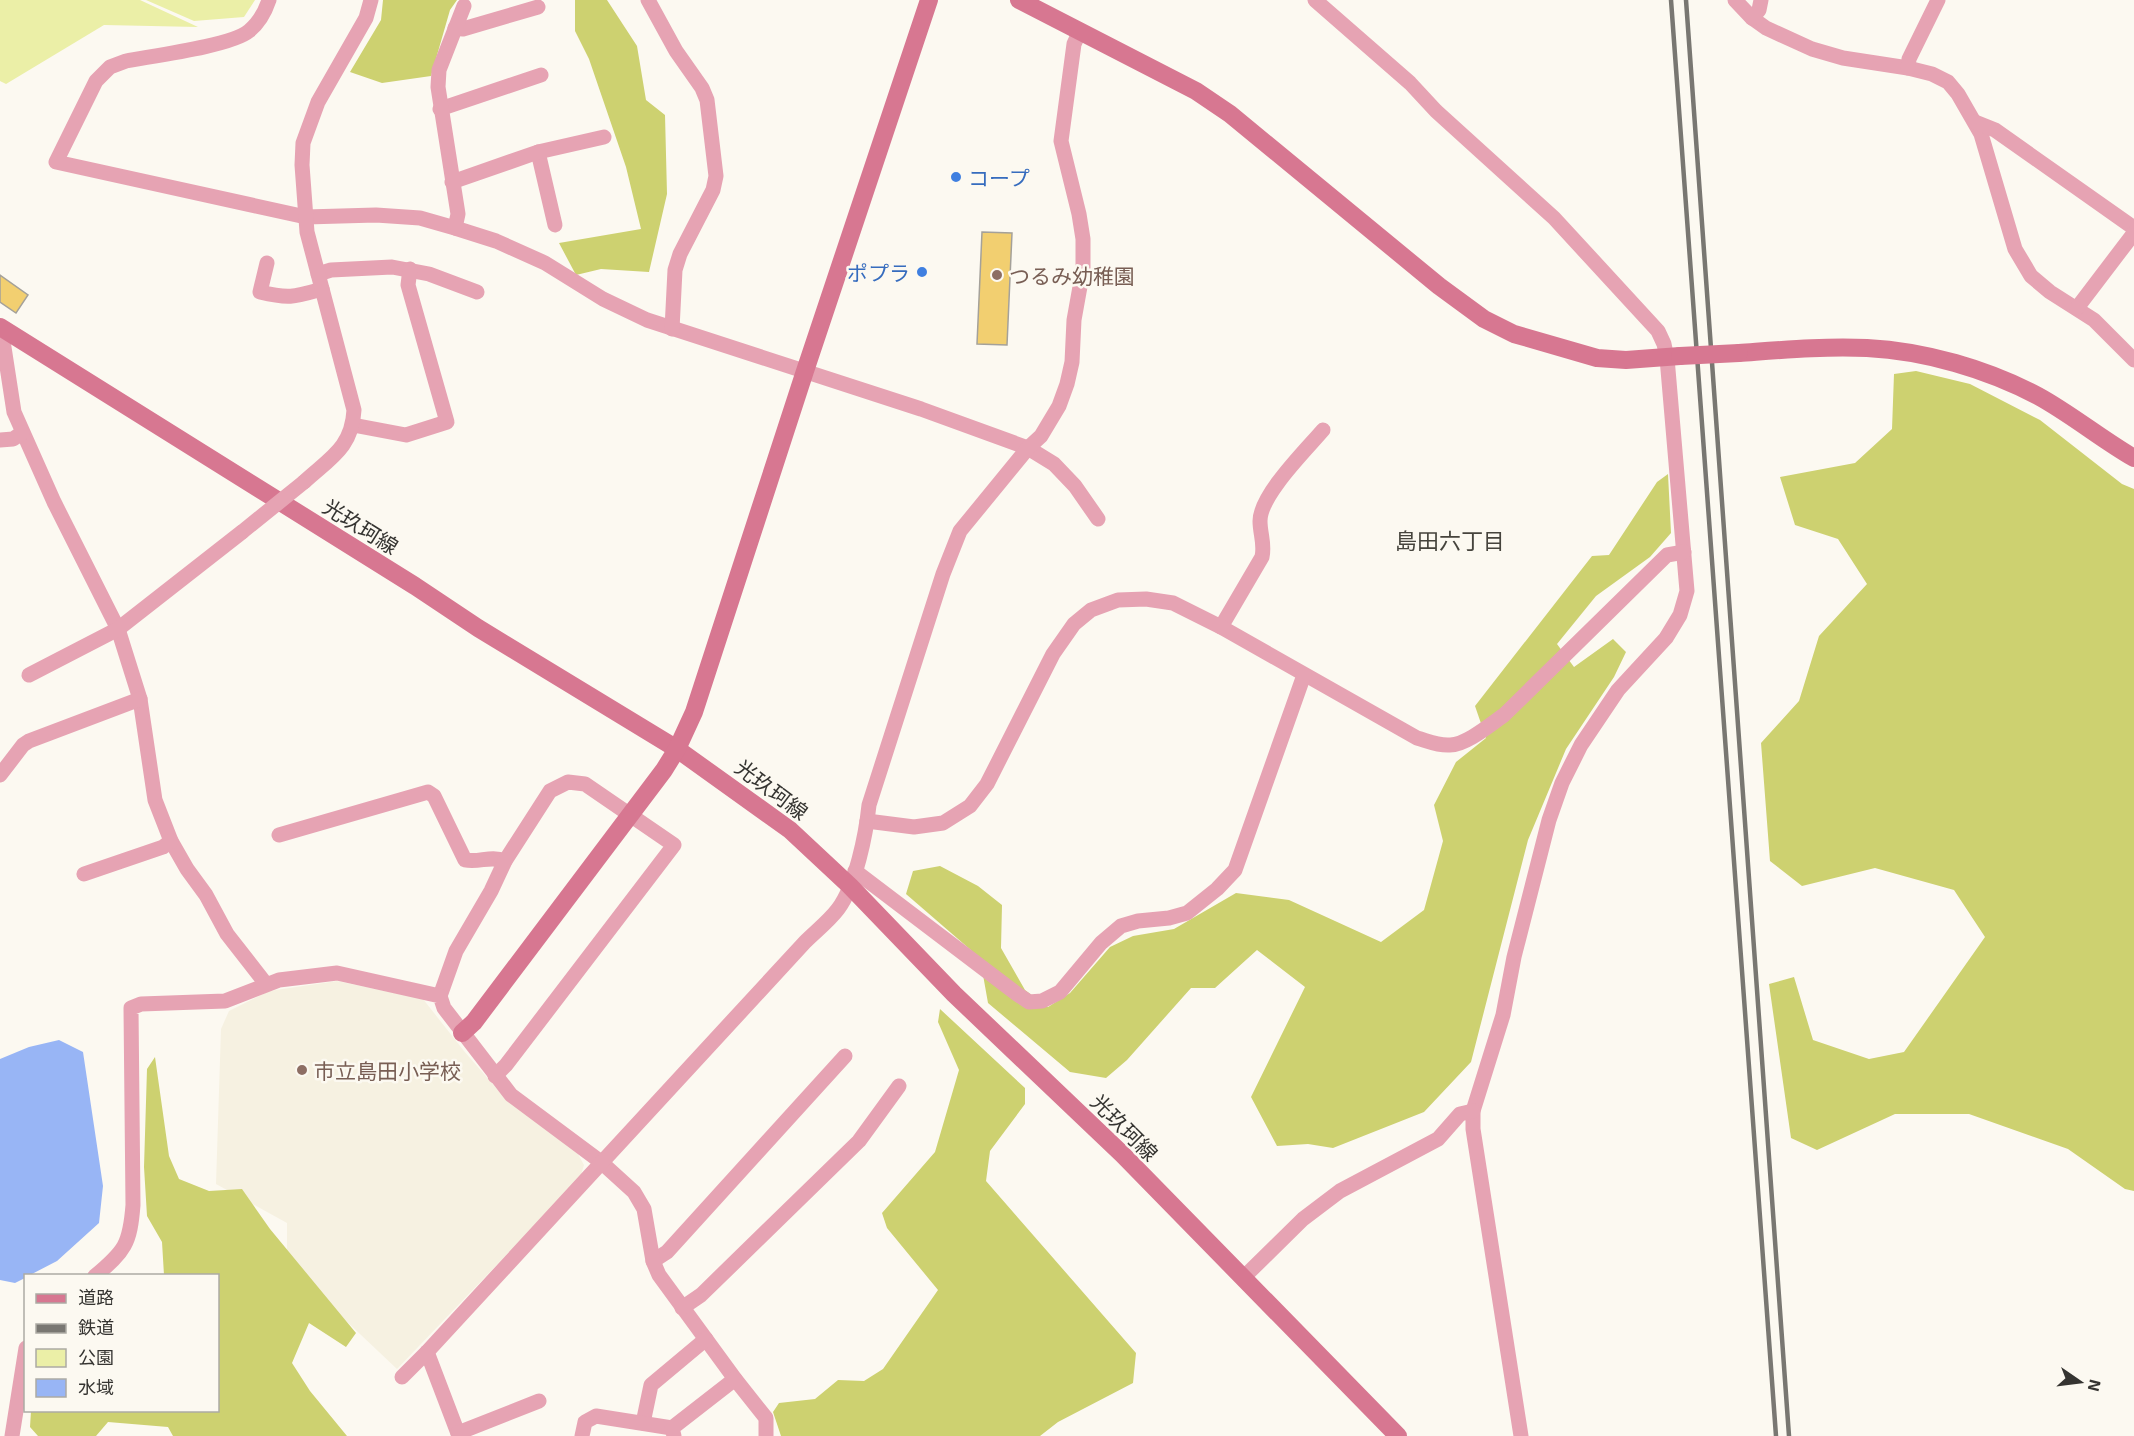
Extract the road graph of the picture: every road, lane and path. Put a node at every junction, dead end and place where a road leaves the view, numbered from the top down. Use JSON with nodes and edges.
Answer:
{"nodes":[{"id":1,"x":269,"y":0,"type":"edge"},
{"id":2,"x":371,"y":0,"type":"edge"},
{"id":3,"x":648,"y":0,"type":"edge"},
{"id":4,"x":929,"y":0,"type":"edge"},
{"id":5,"x":1019,"y":0,"type":"edge"},
{"id":6,"x":1315,"y":0,"type":"edge"},
{"id":7,"x":1735,"y":0,"type":"edge"},
{"id":8,"x":1761,"y":0,"type":"edge"},
{"id":9,"x":1938,"y":0,"type":"edge"},
{"id":10,"x":464,"y":6,"type":"dead end"},
{"id":11,"x":538,"y":7,"type":"dead end"},
{"id":12,"x":1752,"y":18,"type":"junction"},
{"id":13,"x":455,"y":27,"type":"junction"},
{"id":14,"x":1080,"y":31,"type":"junction"},
{"id":15,"x":1908,"y":68,"type":"junction"},
{"id":16,"x":541,"y":75,"type":"dead end"},
{"id":17,"x":440,"y":109,"type":"junction"},
{"id":18,"x":1975,"y":122,"type":"junction"},
{"id":19,"x":604,"y":137,"type":"dead end"},
{"id":20,"x":538,"y":153,"type":"junction"},
{"id":21,"x":452,"y":182,"type":"junction"},
{"id":22,"x":306,"y":217,"type":"junction"},
{"id":23,"x":555,"y":225,"type":"dead end"},
{"id":24,"x":455,"y":228,"type":"junction"},
{"id":25,"x":2134,"y":228,"type":"edge"},
{"id":26,"x":2134,"y":233,"type":"edge"},
{"id":27,"x":267,"y":263,"type":"dead end"},
{"id":28,"x":410,"y":269,"type":"junction"},
{"id":29,"x":320,"y":281,"type":"junction"},
{"id":30,"x":477,"y":292,"type":"dead end"},
{"id":31,"x":2077,"y":308,"type":"junction"},
{"id":32,"x":0,"y":327,"type":"edge"},
{"id":33,"x":672,"y":329,"type":"junction"},
{"id":34,"x":1674,"y":357,"type":"junction"},
{"id":35,"x":2134,"y":360,"type":"edge"},
{"id":36,"x":805,"y":371,"type":"junction"},
{"id":37,"x":353,"y":425,"type":"junction"},
{"id":38,"x":1323,"y":430,"type":"dead end"},
{"id":39,"x":22,"y":433,"type":"junction"},
{"id":40,"x":0,"y":440,"type":"edge"},
{"id":41,"x":1028,"y":448,"type":"junction"},
{"id":42,"x":2134,"y":458,"type":"edge"},
{"id":43,"x":1098,"y":519,"type":"dead end"},
{"id":44,"x":1684,"y":552,"type":"junction"},
{"id":45,"x":1221,"y":627,"type":"junction"},
{"id":46,"x":118,"y":629,"type":"junction"},
{"id":47,"x":29,"y":675,"type":"dead end"},
{"id":48,"x":1304,"y":675,"type":"junction"},
{"id":49,"x":140,"y":699,"type":"junction"},
{"id":50,"x":677,"y":749,"type":"junction"},
{"id":51,"x":0,"y":775,"type":"edge"},
{"id":52,"x":632,"y":815,"type":"junction"},
{"id":53,"x":867,"y":821,"type":"junction"},
{"id":54,"x":279,"y":835,"type":"dead end"},
{"id":55,"x":171,"y":842,"type":"junction"},
{"id":56,"x":505,"y":861,"type":"junction"},
{"id":57,"x":84,"y":874,"type":"dead end"},
{"id":58,"x":853,"y":878,"type":"junction"},
{"id":59,"x":266,"y":984,"type":"junction"},
{"id":60,"x":440,"y":996,"type":"junction"},
{"id":61,"x":462,"y":1033,"type":"junction"},
{"id":62,"x":845,"y":1056,"type":"dead end"},
{"id":63,"x":495,"y":1076,"type":"junction"},
{"id":64,"x":899,"y":1086,"type":"dead end"},
{"id":65,"x":1473,"y":1111,"type":"junction"},
{"id":66,"x":601,"y":1162,"type":"junction"},
{"id":67,"x":653,"y":1261,"type":"junction"},
{"id":68,"x":95,"y":1274,"type":"edge"},
{"id":69,"x":1243,"y":1278,"type":"junction"},
{"id":70,"x":682,"y":1308,"type":"junction"},
{"id":71,"x":706,"y":1339,"type":"junction"},
{"id":72,"x":428,"y":1352,"type":"junction"},
{"id":73,"x":24,"y":1361,"type":"edge"},
{"id":74,"x":402,"y":1377,"type":"dead end"},
{"id":75,"x":735,"y":1380,"type":"junction"},
{"id":76,"x":539,"y":1401,"type":"dead end"},
{"id":77,"x":643,"y":1423,"type":"junction"},
{"id":78,"x":673,"y":1432,"type":"edge"},
{"id":79,"x":458,"y":1434,"type":"edge"},
{"id":80,"x":12,"y":1436,"type":"edge"},
{"id":81,"x":582,"y":1436,"type":"edge"},
{"id":82,"x":766,"y":1436,"type":"edge"},
{"id":83,"x":1398,"y":1436,"type":"edge"},
{"id":84,"x":1521,"y":1436,"type":"edge"}],
"edges":[{"from":1,"to":22,"type":"street"},
{"from":2,"to":22,"type":"street"},
{"from":3,"to":33,"type":"street"},
{"from":4,"to":36,"type":"street"},
{"from":5,"to":14,"type":"street"},
{"from":6,"to":34,"type":"street"},
{"from":7,"to":12,"type":"street"},
{"from":8,"to":12,"type":"street"},
{"from":9,"to":15,"type":"street"},
{"from":10,"to":13,"type":"street"},
{"from":11,"to":13,"type":"street"},
{"from":12,"to":15,"type":"street"},
{"from":13,"to":17,"type":"street"},
{"from":14,"to":34,"type":"street"},
{"from":14,"to":41,"type":"street"},
{"from":15,"to":18,"type":"street"},
{"from":16,"to":17,"type":"street"},
{"from":17,"to":21,"type":"street"},
{"from":18,"to":25,"type":"street"},
{"from":18,"to":31,"type":"street"},
{"from":19,"to":20,"type":"street"},
{"from":20,"to":21,"type":"street"},
{"from":20,"to":23,"type":"street"},
{"from":21,"to":24,"type":"street"},
{"from":22,"to":24,"type":"street"},
{"from":22,"to":29,"type":"street"},
{"from":24,"to":33,"type":"street"},
{"from":26,"to":31,"type":"street"},
{"from":27,"to":29,"type":"street"},
{"from":28,"to":29,"type":"street"},
{"from":28,"to":30,"type":"street"},
{"from":28,"to":37,"type":"street"},
{"from":29,"to":37,"type":"street"},
{"from":31,"to":35,"type":"street"},
{"from":32,"to":39,"type":"street"},
{"from":32,"to":50,"type":"street","name":"光玖珂線"},
{"from":33,"to":36,"type":"street"},
{"from":34,"to":42,"type":"street","bridge":true},
{"from":34,"to":44,"type":"street"},
{"from":36,"to":41,"type":"street"},
{"from":36,"to":50,"type":"street"},
{"from":37,"to":46,"type":"street","bridge":true},
{"from":38,"to":45,"type":"street"},
{"from":39,"to":40,"type":"street"},
{"from":39,"to":46,"type":"street"},
{"from":41,"to":43,"type":"street"},
{"from":41,"to":53,"type":"street"},
{"from":44,"to":48,"type":"street"},
{"from":44,"to":65,"type":"street"},
{"from":45,"to":48,"type":"street"},
{"from":45,"to":53,"type":"street"},
{"from":46,"to":47,"type":"street"},
{"from":46,"to":49,"type":"street"},
{"from":48,"to":58,"type":"street"},
{"from":49,"to":51,"type":"street"},
{"from":49,"to":55,"type":"street"},
{"from":50,"to":52,"type":"street"},
{"from":50,"to":58,"type":"street","name":"光玖珂線"},
{"from":52,"to":56,"type":"street"},
{"from":52,"to":61,"type":"street"},
{"from":52,"to":63,"type":"street"},
{"from":53,"to":58,"type":"street"},
{"from":54,"to":56,"type":"street"},
{"from":55,"to":57,"type":"street"},
{"from":55,"to":59,"type":"street"},
{"from":56,"to":60,"type":"street"},
{"from":58,"to":66,"type":"street"},
{"from":58,"to":69,"type":"street","name":"光玖珂線"},
{"from":59,"to":60,"type":"street"},
{"from":59,"to":68,"type":"street"},
{"from":60,"to":61,"type":"street"},
{"from":61,"to":63,"type":"street"},
{"from":62,"to":67,"type":"street"},
{"from":63,"to":66,"type":"street"},
{"from":64,"to":70,"type":"street"},
{"from":65,"to":69,"type":"street"},
{"from":65,"to":84,"type":"street"},
{"from":66,"to":67,"type":"street"},
{"from":66,"to":72,"type":"street"},
{"from":67,"to":70,"type":"street"},
{"from":69,"to":83,"type":"street","name":"光玖珂線"},
{"from":70,"to":71,"type":"street"},
{"from":71,"to":75,"type":"street"},
{"from":71,"to":77,"type":"street"},
{"from":72,"to":74,"type":"street"},
{"from":72,"to":79,"type":"street"},
{"from":73,"to":80,"type":"street"},
{"from":75,"to":78,"type":"street"},
{"from":75,"to":82,"type":"street"},
{"from":76,"to":79,"type":"street"},
{"from":77,"to":78,"type":"street"},
{"from":77,"to":81,"type":"street"}]}
